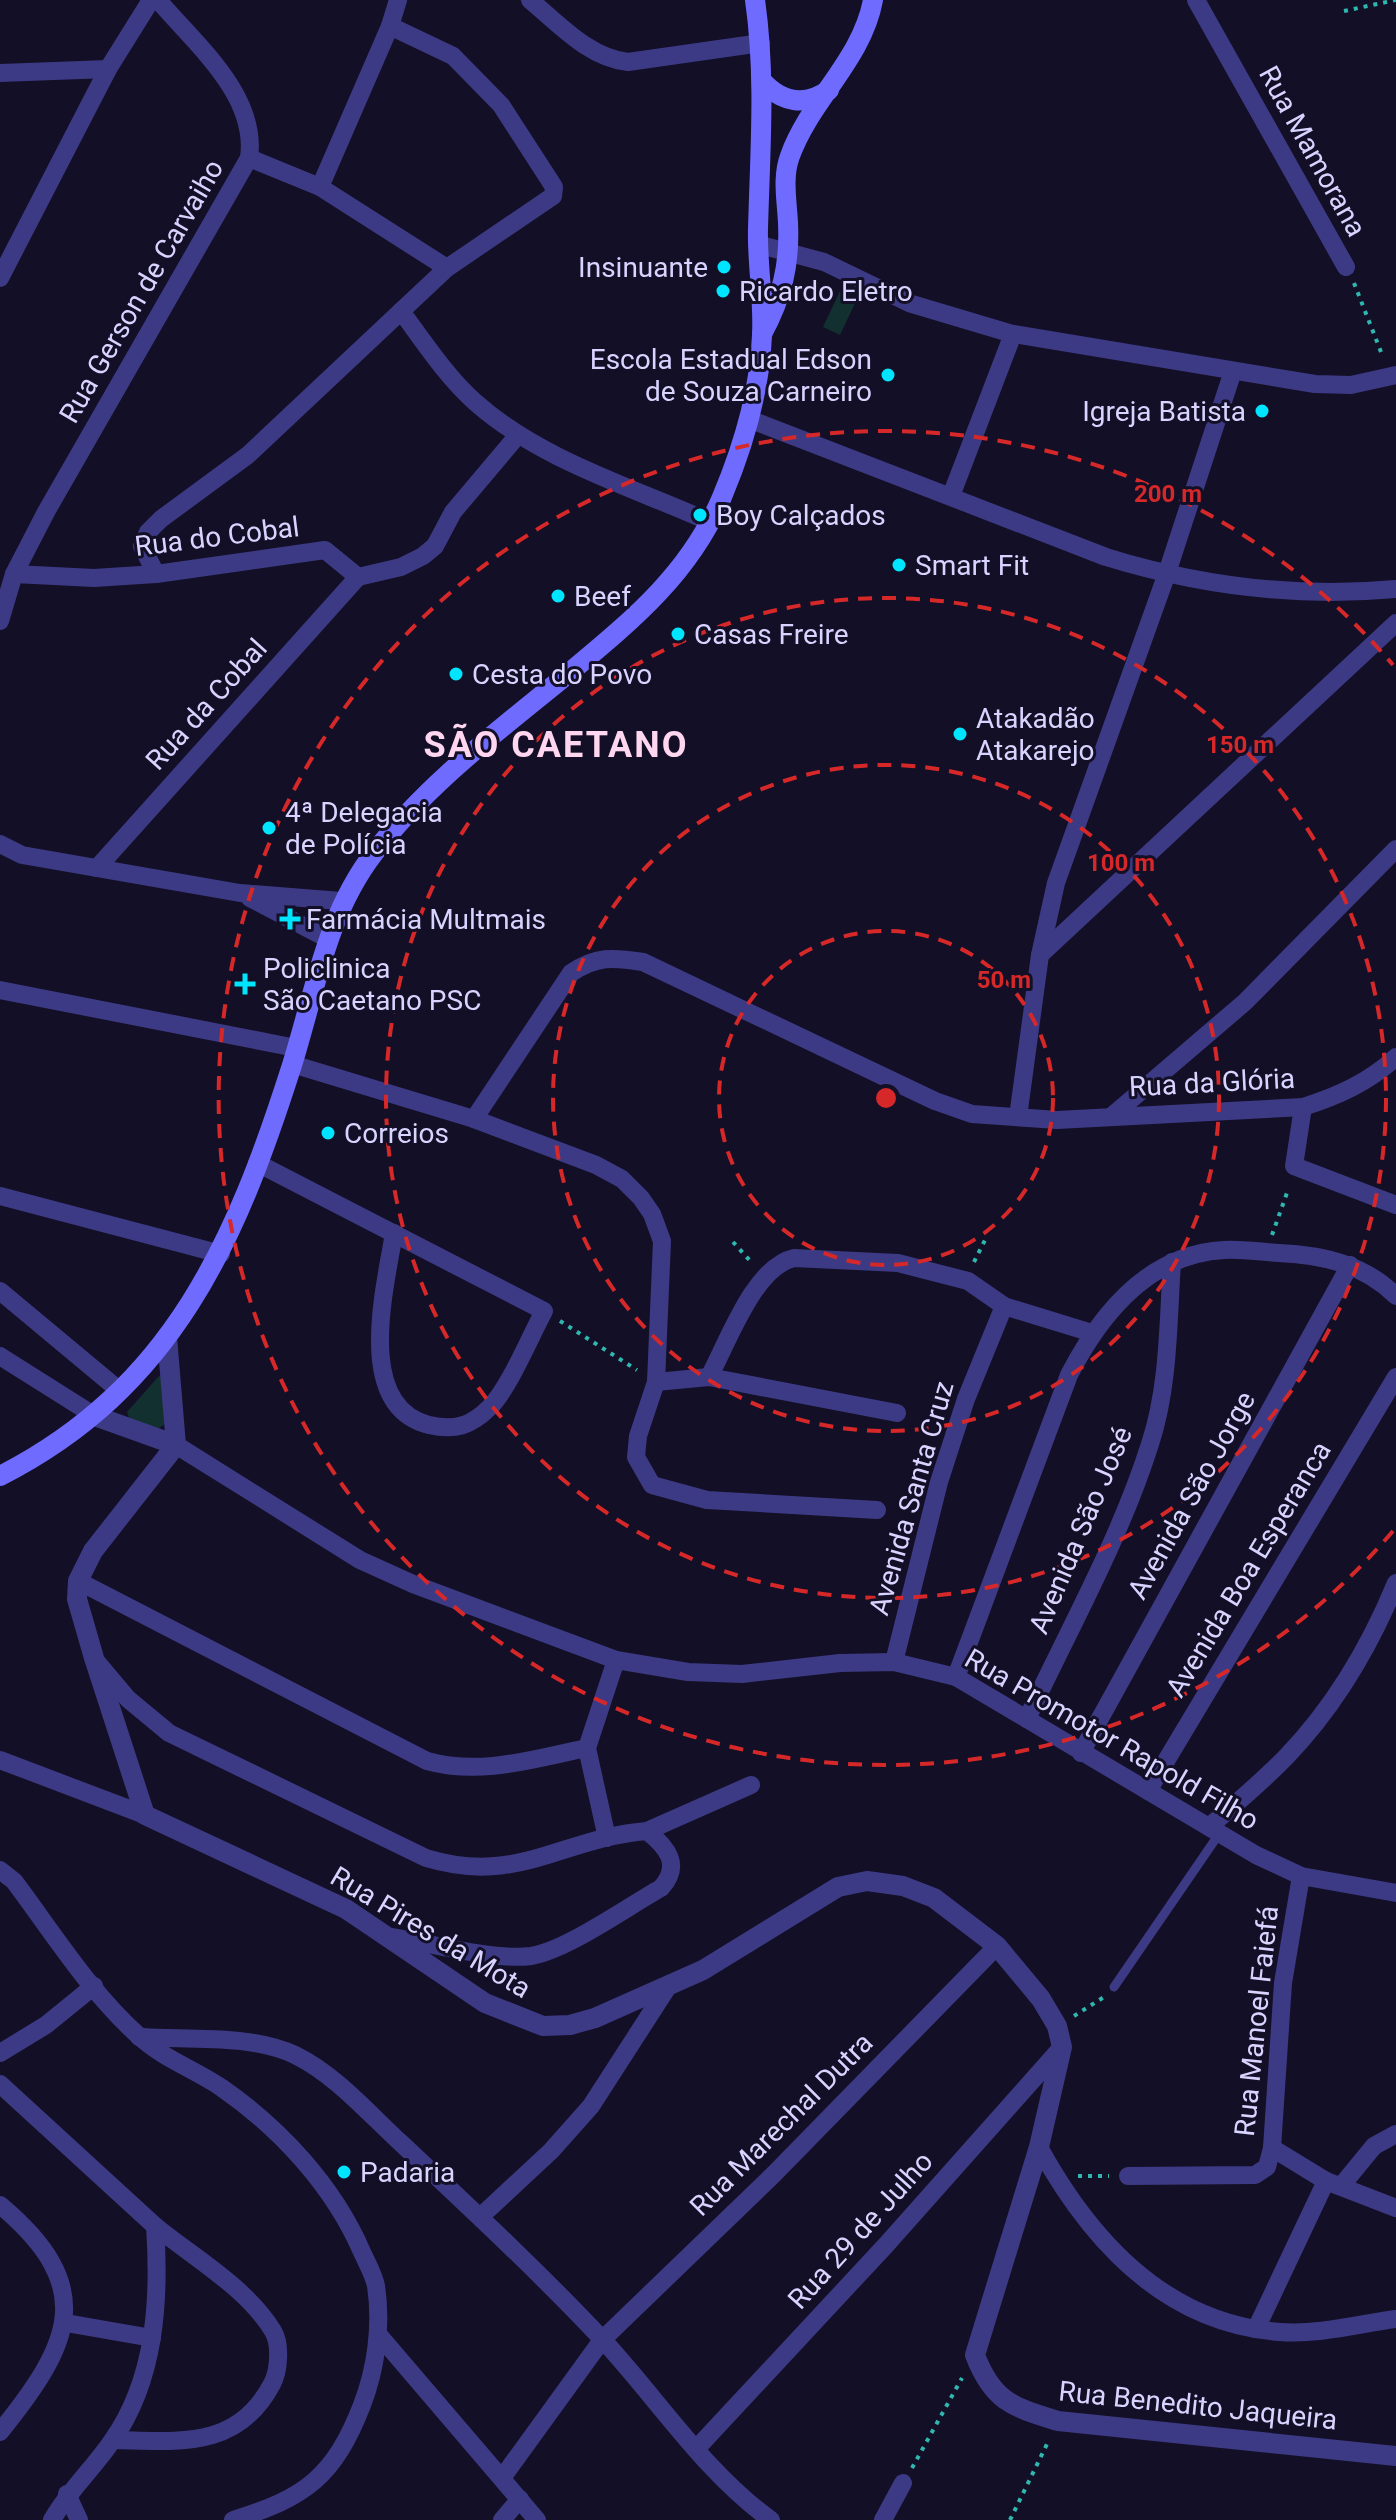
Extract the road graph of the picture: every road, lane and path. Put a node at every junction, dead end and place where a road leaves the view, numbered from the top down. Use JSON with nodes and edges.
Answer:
{"nodes":[{"id":1,"x":151,"y":0,"type":"edge"},
{"id":2,"x":158,"y":0,"type":"edge"},
{"id":3,"x":398,"y":0,"type":"edge"},
{"id":4,"x":530,"y":0,"type":"edge"},
{"id":5,"x":755,"y":0,"type":"edge"},
{"id":6,"x":873,"y":0,"type":"edge"},
{"id":7,"x":1196,"y":0,"type":"edge"},
{"id":8,"x":1396,"y":0,"type":"edge"},
{"id":9,"x":1344,"y":11,"type":"dead end"},
{"id":10,"x":390,"y":26,"type":"junction"},
{"id":11,"x":761,"y":43,"type":"junction"},
{"id":12,"x":108,"y":69,"type":"junction"},
{"id":13,"x":0,"y":73,"type":"edge"},
{"id":14,"x":762,"y":81,"type":"junction"},
{"id":15,"x":829,"y":90,"type":"junction"},
{"id":16,"x":249,"y":158,"type":"junction"},
{"id":17,"x":320,"y":187,"type":"junction"},
{"id":18,"x":757,"y":244,"type":"junction"},
{"id":19,"x":789,"y":250,"type":"junction"},
{"id":20,"x":1346,"y":267,"type":"joint"},
{"id":21,"x":447,"y":268,"type":"junction"},
{"id":22,"x":0,"y":278,"type":"edge"},
{"id":23,"x":401,"y":311,"type":"junction"},
{"id":24,"x":762,"y":334,"type":"junction"},
{"id":25,"x":1013,"y":334,"type":"junction"},
{"id":26,"x":1233,"y":371,"type":"junction"},
{"id":27,"x":1393,"y":377,"type":"edge"},
{"id":28,"x":749,"y":419,"type":"junction"},
{"id":29,"x":518,"y":435,"type":"junction"},
{"id":30,"x":951,"y":496,"type":"junction"},
{"id":31,"x":710,"y":522,"type":"junction"},
{"id":32,"x":14,"y":574,"type":"junction"},
{"id":33,"x":156,"y":574,"type":"junction"},
{"id":34,"x":1166,"y":576,"type":"junction"},
{"id":35,"x":358,"y":577,"type":"junction"},
{"id":36,"x":1396,"y":589,"type":"edge"},
{"id":37,"x":0,"y":621,"type":"edge"},
{"id":38,"x":1396,"y":623,"type":"edge"},
{"id":39,"x":0,"y":844,"type":"edge"},
{"id":40,"x":1396,"y":849,"type":"edge"},
{"id":41,"x":97,"y":868,"type":"junction"},
{"id":42,"x":240,"y":893,"type":"junction"},
{"id":43,"x":341,"y":901,"type":"junction"},
{"id":44,"x":328,"y":939,"type":"junction"},
{"id":45,"x":1040,"y":955,"type":"junction"},
{"id":46,"x":0,"y":990,"type":"edge"},
{"id":47,"x":294,"y":1056,"type":"junction"},
{"id":48,"x":1396,"y":1057,"type":"edge"},
{"id":49,"x":1303,"y":1107,"type":"junction"},
{"id":50,"x":1113,"y":1115,"type":"junction"},
{"id":51,"x":1018,"y":1117,"type":"junction"},
{"id":52,"x":474,"y":1119,"type":"junction"},
{"id":53,"x":257,"y":1163,"type":"junction"},
{"id":54,"x":1288,"y":1190,"type":"dead end"},
{"id":55,"x":0,"y":1196,"type":"edge"},
{"id":56,"x":1396,"y":1205,"type":"edge"},
{"id":57,"x":394,"y":1233,"type":"junction"},
{"id":58,"x":987,"y":1236,"type":"dead end"},
{"id":59,"x":733,"y":1242,"type":"dead end"},
{"id":60,"x":1266,"y":1253,"type":"junction"},
{"id":61,"x":221,"y":1254,"type":"junction"},
{"id":62,"x":1172,"y":1262,"type":"junction"},
{"id":63,"x":1350,"y":1265,"type":"junction"},
{"id":64,"x":764,"y":1275,"type":"junction"},
{"id":65,"x":968,"y":1281,"type":"junction"},
{"id":66,"x":0,"y":1291,"type":"edge"},
{"id":67,"x":1396,"y":1296,"type":"edge"},
{"id":68,"x":1004,"y":1306,"type":"junction"},
{"id":69,"x":544,"y":1311,"type":"junction"},
{"id":70,"x":1092,"y":1333,"type":"junction"},
{"id":71,"x":167,"y":1337,"type":"junction"},
{"id":72,"x":0,"y":1356,"type":"edge"},
{"id":73,"x":709,"y":1377,"type":"junction"},
{"id":74,"x":1396,"y":1377,"type":"edge"},
{"id":75,"x":656,"y":1382,"type":"junction"},
{"id":76,"x":120,"y":1391,"type":"junction"},
{"id":77,"x":897,"y":1413,"type":"dead end"},
{"id":78,"x":95,"y":1416,"type":"junction"},
{"id":79,"x":176,"y":1445,"type":"junction"},
{"id":80,"x":0,"y":1476,"type":"edge"},
{"id":81,"x":877,"y":1510,"type":"dead end"},
{"id":82,"x":78,"y":1581,"type":"junction"},
{"id":83,"x":1396,"y":1583,"type":"edge"},
{"id":84,"x":94,"y":1658,"type":"junction"},
{"id":85,"x":616,"y":1660,"type":"junction"},
{"id":86,"x":894,"y":1662,"type":"junction"},
{"id":87,"x":956,"y":1677,"type":"junction"},
{"id":88,"x":1027,"y":1719,"type":"junction"},
{"id":89,"x":587,"y":1748,"type":"junction"},
{"id":90,"x":1081,"y":1753,"type":"junction"},
{"id":91,"x":0,"y":1760,"type":"edge"},
{"id":92,"x":751,"y":1785,"type":"dead end"},
{"id":93,"x":1148,"y":1791,"type":"junction"},
{"id":94,"x":145,"y":1815,"type":"junction"},
{"id":95,"x":647,"y":1831,"type":"junction"},
{"id":96,"x":1213,"y":1836,"type":"junction"},
{"id":97,"x":607,"y":1838,"type":"junction"},
{"id":98,"x":0,"y":1870,"type":"edge"},
{"id":99,"x":1301,"y":1876,"type":"junction"},
{"id":100,"x":1396,"y":1893,"type":"edge"},
{"id":101,"x":391,"y":1937,"type":"junction"},
{"id":102,"x":997,"y":1946,"type":"junction"},
{"id":103,"x":669,"y":1985,"type":"junction"},
{"id":104,"x":94,"y":1986,"type":"junction"},
{"id":105,"x":1114,"y":1987,"type":"joint"},
{"id":106,"x":1057,"y":2026,"type":"junction"},
{"id":107,"x":139,"y":2037,"type":"junction"},
{"id":108,"x":1062,"y":2047,"type":"junction"},
{"id":109,"x":0,"y":2053,"type":"edge"},
{"id":110,"x":0,"y":2084,"type":"edge"},
{"id":111,"x":1396,"y":2134,"type":"edge"},
{"id":112,"x":1039,"y":2147,"type":"junction"},
{"id":113,"x":1272,"y":2148,"type":"junction"},
{"id":114,"x":1055,"y":2176,"type":"junction"},
{"id":115,"x":1128,"y":2176,"type":"joint"},
{"id":116,"x":1334,"y":2183,"type":"junction"},
{"id":117,"x":0,"y":2205,"type":"edge"},
{"id":118,"x":1396,"y":2208,"type":"edge"},
{"id":119,"x":480,"y":2217,"type":"junction"},
{"id":120,"x":155,"y":2226,"type":"junction"},
{"id":121,"x":1396,"y":2319,"type":"edge"},
{"id":122,"x":66,"y":2323,"type":"junction"},
{"id":123,"x":1256,"y":2329,"type":"junction"},
{"id":124,"x":378,"y":2334,"type":"junction"},
{"id":125,"x":152,"y":2338,"type":"junction"},
{"id":126,"x":602,"y":2340,"type":"junction"},
{"id":127,"x":975,"y":2355,"type":"junction"},
{"id":128,"x":1058,"y":2421,"type":"junction"},
{"id":129,"x":0,"y":2432,"type":"edge"},
{"id":130,"x":113,"y":2440,"type":"junction"},
{"id":131,"x":697,"y":2448,"type":"junction"},
{"id":132,"x":1396,"y":2456,"type":"edge"},
{"id":133,"x":502,"y":2478,"type":"junction"},
{"id":134,"x":903,"y":2483,"type":"joint"},
{"id":135,"x":67,"y":2494,"type":"junction"},
{"id":136,"x":520,"y":2499,"type":"junction"},
{"id":137,"x":52,"y":2520,"type":"edge"},
{"id":138,"x":79,"y":2520,"type":"edge"},
{"id":139,"x":233,"y":2520,"type":"edge"},
{"id":140,"x":502,"y":2520,"type":"edge"},
{"id":141,"x":537,"y":2520,"type":"edge"},
{"id":142,"x":771,"y":2520,"type":"edge"},
{"id":143,"x":883,"y":2520,"type":"edge"},
{"id":144,"x":1010,"y":2520,"type":"edge"}],
"edges":[{"from":1,"to":12,"type":"street"},
{"from":2,"to":16,"type":"street","name":"Rua Gerson de Carvaiho"},
{"from":3,"to":10,"type":"street"},
{"from":4,"to":11,"type":"street"},
{"from":5,"to":11,"type":"main road"},
{"from":6,"to":15,"type":"main road"},
{"from":7,"to":20,"type":"street","name":"Rua Mamorana"},
{"from":8,"to":9,"type":"path"},
{"from":10,"to":17,"type":"street"},
{"from":10,"to":21,"type":"street"},
{"from":11,"to":14,"type":"main road"},
{"from":12,"to":13,"type":"street"},
{"from":12,"to":22,"type":"street"},
{"from":14,"to":15,"type":"main road"},
{"from":14,"to":18,"type":"main road"},
{"from":15,"to":19,"type":"main road"},
{"from":16,"to":17,"type":"street"},
{"from":16,"to":32,"type":"street","name":"Rua Gerson de Carvaiho"},
{"from":17,"to":21,"type":"street"},
{"from":18,"to":19,"type":"street"},
{"from":18,"to":24,"type":"main road"},
{"from":19,"to":24,"type":"main road"},
{"from":19,"to":25,"type":"street"},
{"from":20,"to":27,"type":"path","name":"Rua Mamorana"},
{"from":21,"to":23,"type":"street"},
{"from":23,"to":29,"type":"street"},
{"from":23,"to":33,"type":"street"},
{"from":24,"to":28,"type":"main road"},
{"from":25,"to":26,"type":"street"},
{"from":25,"to":30,"type":"street"},
{"from":26,"to":27,"type":"street"},
{"from":26,"to":34,"type":"street"},
{"from":28,"to":30,"type":"street"},
{"from":28,"to":31,"type":"main road"},
{"from":29,"to":31,"type":"street"},
{"from":29,"to":35,"type":"street"},
{"from":30,"to":34,"type":"street"},
{"from":31,"to":43,"type":"main road"},
{"from":32,"to":33,"type":"street","name":"Rua do Cobal"},
{"from":32,"to":37,"type":"street","name":"Rua Gerson de Carvaiho"},
{"from":33,"to":35,"type":"street","name":"Rua do Cobal"},
{"from":34,"to":36,"type":"street"},
{"from":34,"to":45,"type":"street"},
{"from":35,"to":41,"type":"street","name":"Rua da Cobal"},
{"from":38,"to":45,"type":"street"},
{"from":39,"to":41,"type":"street"},
{"from":40,"to":50,"type":"street"},
{"from":41,"to":42,"type":"street"},
{"from":42,"to":43,"type":"street"},
{"from":42,"to":44,"type":"street"},
{"from":43,"to":44,"type":"main road"},
{"from":44,"to":47,"type":"main road"},
{"from":45,"to":51,"type":"street"},
{"from":46,"to":47,"type":"street"},
{"from":47,"to":52,"type":"street"},
{"from":47,"to":53,"type":"main road"},
{"from":48,"to":49,"type":"street","name":"Rua da Glória"},
{"from":49,"to":50,"type":"street","name":"Rua da Glória"},
{"from":49,"to":56,"type":"street"},
{"from":50,"to":51,"type":"street","name":"Rua da Glória"},
{"from":51,"to":52,"type":"street","name":"Rua da Glória"},
{"from":52,"to":75,"type":"street"},
{"from":53,"to":57,"type":"street"},
{"from":53,"to":61,"type":"main road"},
{"from":54,"to":60,"type":"path"},
{"from":55,"to":61,"type":"street"},
{"from":57,"to":69,"type":"street"},
{"from":57,"to":69,"type":"street"},
{"from":58,"to":65,"type":"path"},
{"from":59,"to":64,"type":"path"},
{"from":60,"to":62,"type":"street"},
{"from":60,"to":63,"type":"street"},
{"from":61,"to":71,"type":"main road"},
{"from":62,"to":70,"type":"street"},
{"from":62,"to":88,"type":"street","name":"Avenida São José"},
{"from":63,"to":67,"type":"street"},
{"from":63,"to":90,"type":"street","name":"Avenida São Jorge"},
{"from":64,"to":65,"type":"street"},
{"from":64,"to":73,"type":"street"},
{"from":65,"to":68,"type":"street"},
{"from":66,"to":76,"type":"street"},
{"from":68,"to":70,"type":"street"},
{"from":68,"to":86,"type":"street","name":"Avenida Santa Cruz"},
{"from":69,"to":75,"type":"path"},
{"from":70,"to":87,"type":"street"},
{"from":71,"to":76,"type":"main road"},
{"from":71,"to":79,"type":"street"},
{"from":72,"to":78,"type":"street"},
{"from":73,"to":75,"type":"street"},
{"from":73,"to":77,"type":"street"},
{"from":74,"to":93,"type":"street","name":"Avenida Boa Esperanca"},
{"from":75,"to":81,"type":"street"},
{"from":76,"to":78,"type":"main road"},
{"from":78,"to":79,"type":"street","name":"Rua Promotor Rapold Filho"},
{"from":78,"to":80,"type":"main road"},
{"from":79,"to":82,"type":"street"},
{"from":79,"to":85,"type":"street","name":"Rua Promotor Rapold Filho"},
{"from":82,"to":84,"type":"street"},
{"from":82,"to":89,"type":"street"},
{"from":83,"to":96,"type":"street"},
{"from":84,"to":94,"type":"street"},
{"from":84,"to":97,"type":"street"},
{"from":85,"to":86,"type":"street","name":"Rua Promotor Rapold Filho"},
{"from":85,"to":89,"type":"street"},
{"from":86,"to":87,"type":"street","name":"Rua Promotor Rapold Filho"},
{"from":87,"to":88,"type":"street","name":"Rua Promotor Rapold Filho"},
{"from":88,"to":90,"type":"street","name":"Rua Promotor Rapold Filho"},
{"from":89,"to":97,"type":"street"},
{"from":90,"to":93,"type":"street","name":"Rua Promotor Rapold Filho"},
{"from":91,"to":94,"type":"street","name":"Rua Pires da Mota"},
{"from":92,"to":95,"type":"street"},
{"from":93,"to":96,"type":"street","name":"Rua Promotor Rapold Filho"},
{"from":94,"to":101,"type":"street","name":"Rua Pires da Mota"},
{"from":95,"to":97,"type":"street"},
{"from":95,"to":101,"type":"street"},
{"from":96,"to":99,"type":"street","name":"Rua Promotor Rapold Filho"},
{"from":96,"to":105,"type":"lane"},
{"from":98,"to":104,"type":"street"},
{"from":99,"to":100,"type":"street","name":"Rua Promotor Rapold Filho"},
{"from":99,"to":113,"type":"street","name":"Rua Manoel Faiefá"},
{"from":101,"to":103,"type":"street","name":"Rua Pires da Mota"},
{"from":102,"to":103,"type":"street","name":"Rua Pires da Mota"},
{"from":102,"to":106,"type":"street","name":"Rua Pires da Mota"},
{"from":102,"to":126,"type":"street","name":"Rua Marechal Dutra"},
{"from":103,"to":119,"type":"street"},
{"from":104,"to":107,"type":"street"},
{"from":104,"to":109,"type":"street"},
{"from":105,"to":106,"type":"path"},
{"from":106,"to":108,"type":"street","name":"Rua Pires da Mota"},
{"from":107,"to":119,"type":"street"},
{"from":107,"to":124,"type":"street"},
{"from":108,"to":112,"type":"street"},
{"from":108,"to":131,"type":"street","name":"Rua 29 de Julho"},
{"from":110,"to":120,"type":"street"},
{"from":111,"to":116,"type":"street"},
{"from":112,"to":114,"type":"street"},
{"from":112,"to":127,"type":"street"},
{"from":113,"to":115,"type":"street","name":"Rua Manoel Faiefá"},
{"from":113,"to":116,"type":"street"},
{"from":114,"to":115,"type":"path"},
{"from":114,"to":123,"type":"street"},
{"from":116,"to":118,"type":"street"},
{"from":116,"to":123,"type":"street"},
{"from":117,"to":122,"type":"street"},
{"from":119,"to":126,"type":"street"},
{"from":120,"to":125,"type":"street"},
{"from":120,"to":130,"type":"street"},
{"from":121,"to":123,"type":"street"},
{"from":122,"to":125,"type":"street"},
{"from":122,"to":129,"type":"street"},
{"from":124,"to":133,"type":"street"},
{"from":124,"to":139,"type":"street"},
{"from":125,"to":130,"type":"street"},
{"from":126,"to":131,"type":"street"},
{"from":126,"to":133,"type":"street","name":"Rua Marechal Dutra"},
{"from":127,"to":128,"type":"street","name":"Rua Benedito Jaqueira"},
{"from":127,"to":134,"type":"path"},
{"from":128,"to":132,"type":"street","name":"Rua Benedito Jaqueira"},
{"from":128,"to":144,"type":"path"},
{"from":130,"to":135,"type":"street"},
{"from":131,"to":142,"type":"street"},
{"from":133,"to":136,"type":"street"},
{"from":134,"to":143,"type":"street"},
{"from":135,"to":137,"type":"street"},
{"from":135,"to":138,"type":"street"},
{"from":136,"to":140,"type":"street"},
{"from":136,"to":141,"type":"street"}]}
